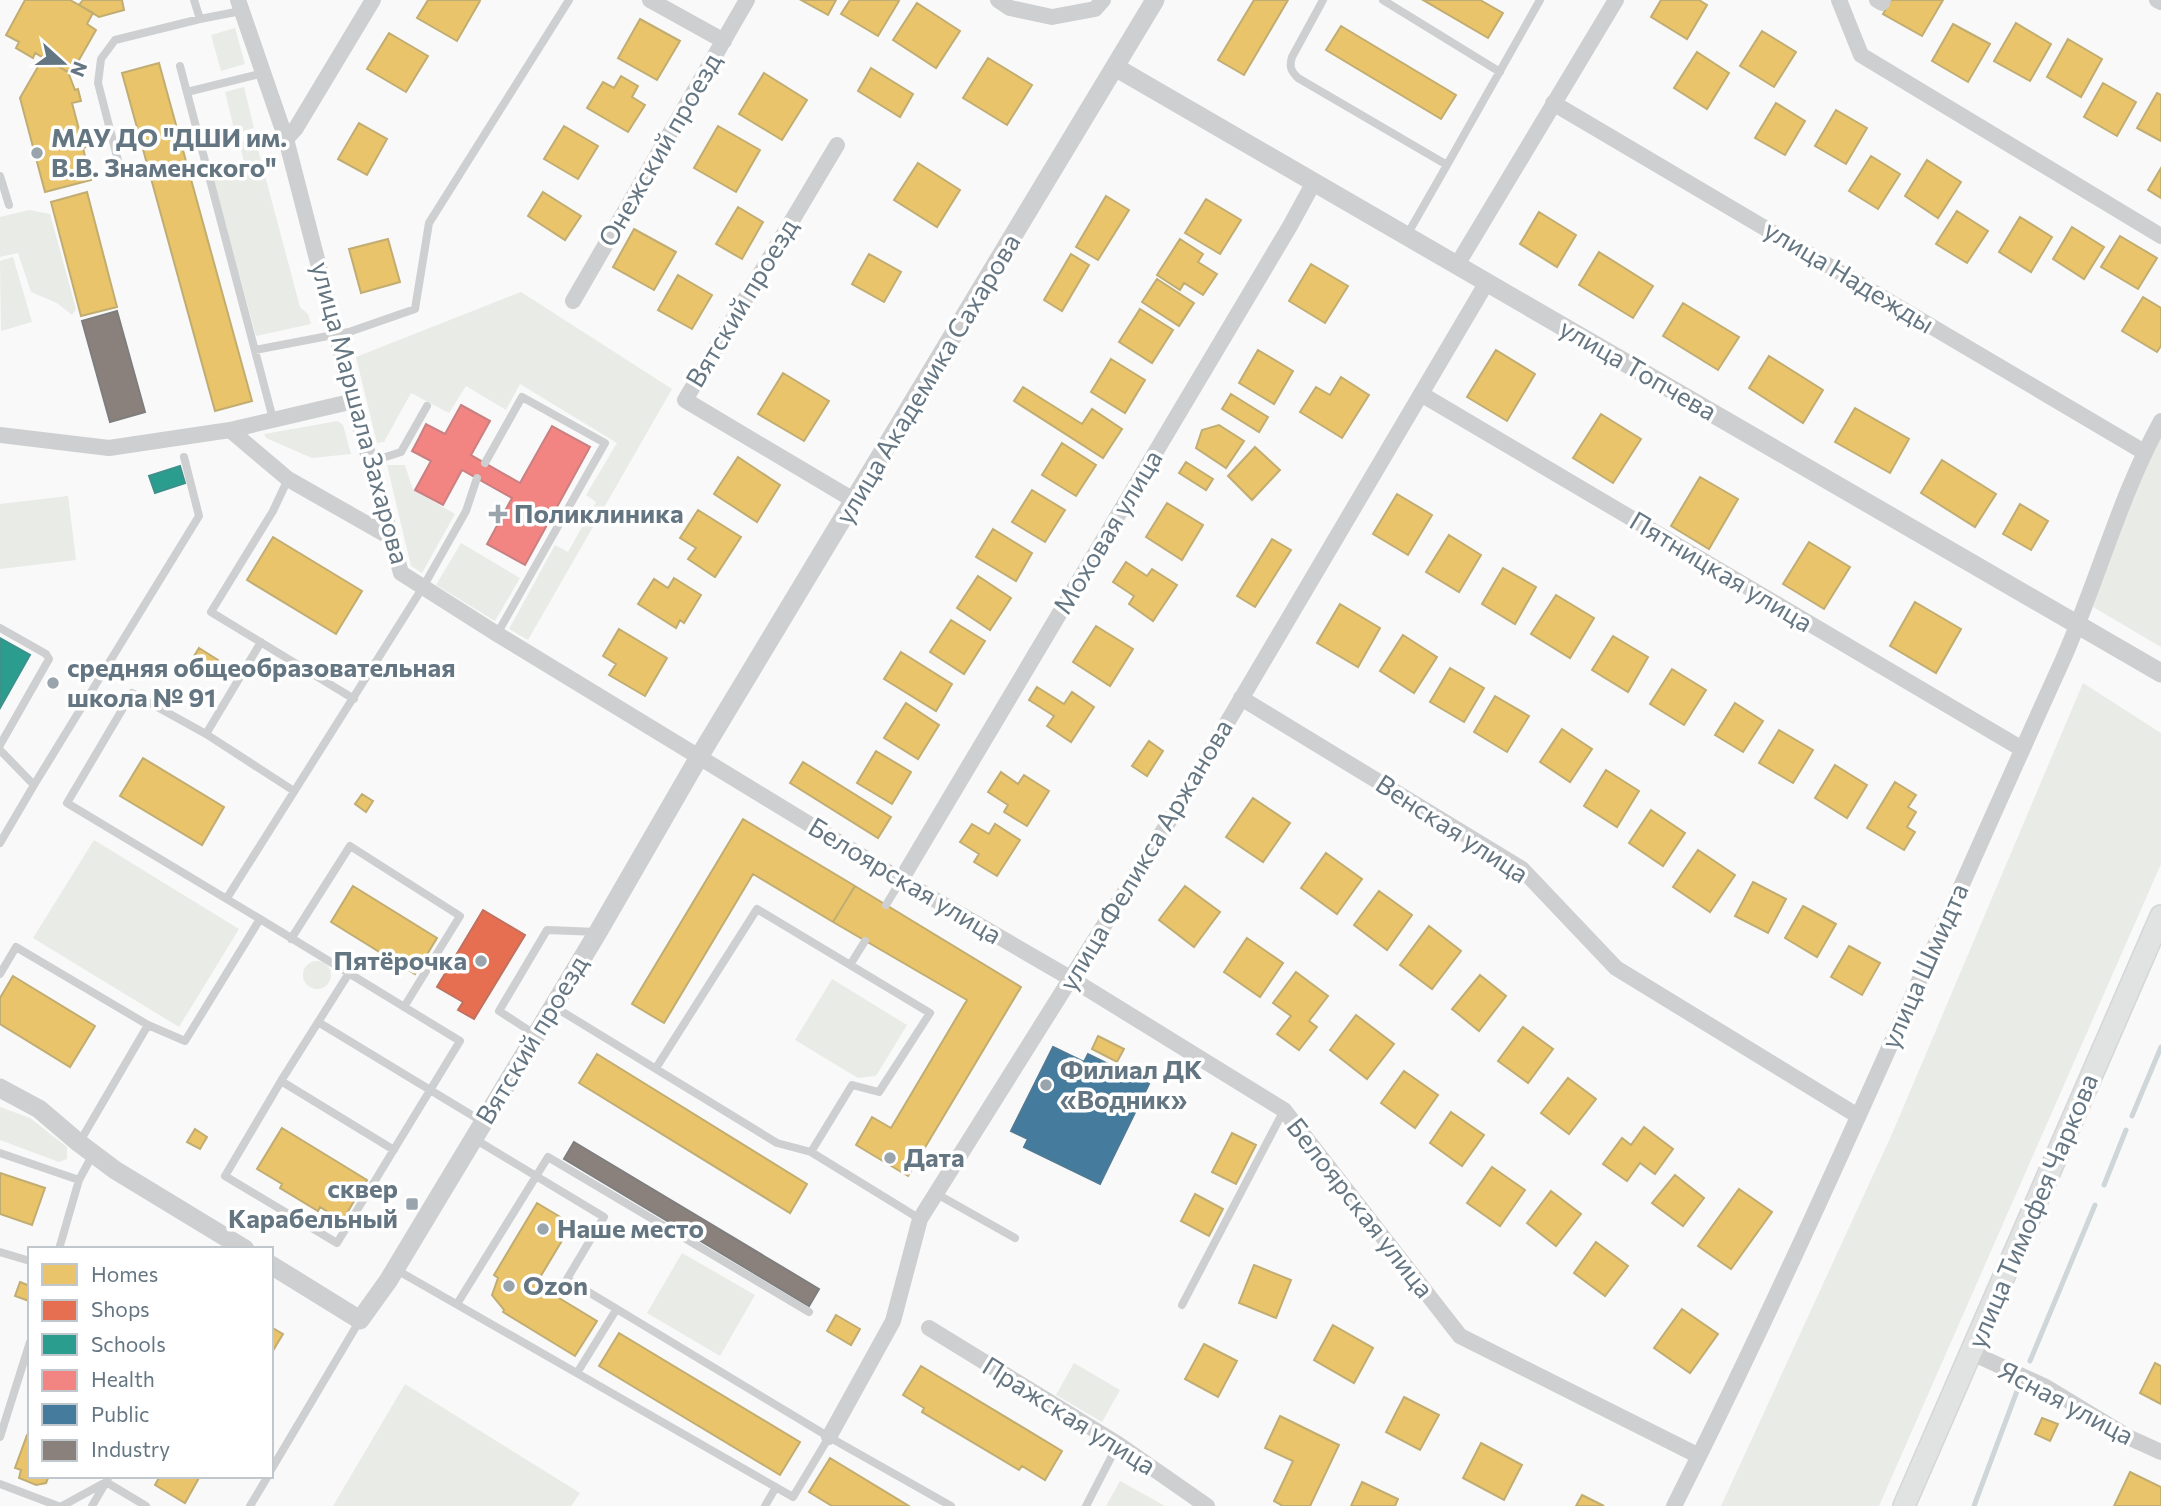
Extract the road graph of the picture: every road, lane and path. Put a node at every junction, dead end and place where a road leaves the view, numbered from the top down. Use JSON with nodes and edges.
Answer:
{"nodes":[{"id":1,"x":194,"y":0,"type":"edge"},
{"id":2,"x":373,"y":0,"type":"edge"},
{"id":3,"x":569,"y":0,"type":"edge"},
{"id":4,"x":650,"y":0,"type":"edge"},
{"id":5,"x":747,"y":0,"type":"edge"},
{"id":6,"x":998,"y":0,"type":"edge"},
{"id":7,"x":1103,"y":0,"type":"edge"},
{"id":8,"x":1155,"y":0,"type":"edge"},
{"id":9,"x":1323,"y":0,"type":"edge"},
{"id":10,"x":1383,"y":0,"type":"edge"},
{"id":11,"x":1540,"y":0,"type":"edge"},
{"id":12,"x":1616,"y":0,"type":"edge"},
{"id":13,"x":1839,"y":0,"type":"edge"},
{"id":14,"x":1877,"y":0,"type":"edge"},
{"id":15,"x":1883,"y":0,"type":"edge"},
{"id":16,"x":240,"y":6,"type":"edge"},
{"id":17,"x":200,"y":19,"type":"junction"},
{"id":18,"x":724,"y":41,"type":"junction"},
{"id":19,"x":180,"y":66,"type":"dead end"},
{"id":20,"x":1115,"y":67,"type":"junction"},
{"id":21,"x":1500,"y":72,"type":"junction"},
{"id":22,"x":264,"y":73,"type":"junction"},
{"id":23,"x":187,"y":92,"type":"junction"},
{"id":24,"x":1553,"y":103,"type":"junction"},
{"id":25,"x":286,"y":139,"type":"junction"},
{"id":26,"x":837,"y":145,"type":"dead end"},
{"id":27,"x":1447,"y":165,"type":"junction"},
{"id":28,"x":0,"y":176,"type":"edge"},
{"id":29,"x":122,"y":176,"type":"dead end"},
{"id":30,"x":1314,"y":182,"type":"junction"},
{"id":31,"x":9,"y":205,"type":"dead end"},
{"id":32,"x":1406,"y":236,"type":"junction"},
{"id":33,"x":2161,"y":236,"type":"edge"},
{"id":34,"x":1457,"y":265,"type":"junction"},
{"id":35,"x":1487,"y":282,"type":"junction"},
{"id":36,"x":573,"y":301,"type":"dead end"},
{"id":37,"x":337,"y":334,"type":"junction"},
{"id":38,"x":255,"y":350,"type":"junction"},
{"id":39,"x":1421,"y":394,"type":"junction"},
{"id":40,"x":354,"y":401,"type":"junction"},
{"id":41,"x":427,"y":406,"type":"dead end"},
{"id":42,"x":273,"y":419,"type":"junction"},
{"id":43,"x":2161,"y":421,"type":"edge"},
{"id":44,"x":230,"y":430,"type":"junction"},
{"id":45,"x":0,"y":435,"type":"edge"},
{"id":46,"x":2144,"y":452,"type":"junction"},
{"id":47,"x":184,"y":457,"type":"dead end"},
{"id":48,"x":370,"y":462,"type":"junction"},
{"id":49,"x":485,"y":463,"type":"dead end"},
{"id":50,"x":477,"y":478,"type":"dead end"},
{"id":51,"x":288,"y":480,"type":"junction"},
{"id":52,"x":855,"y":501,"type":"junction"},
{"id":53,"x":390,"y":537,"type":"junction"},
{"id":54,"x":423,"y":587,"type":"junction"},
{"id":55,"x":2078,"y":625,"type":"junction"},
{"id":56,"x":0,"y":628,"type":"edge"},
{"id":57,"x":497,"y":634,"type":"junction"},
{"id":58,"x":261,"y":642,"type":"junction"},
{"id":59,"x":2161,"y":673,"type":"edge"},
{"id":60,"x":1241,"y":698,"type":"junction"},
{"id":61,"x":354,"y":699,"type":"junction"},
{"id":62,"x":206,"y":734,"type":"junction"},
{"id":63,"x":0,"y":748,"type":"edge"},
{"id":64,"x":2022,"y":749,"type":"junction"},
{"id":65,"x":699,"y":757,"type":"junction"},
{"id":66,"x":34,"y":785,"type":"junction"},
{"id":67,"x":294,"y":791,"type":"junction"},
{"id":68,"x":0,"y":843,"type":"edge"},
{"id":69,"x":901,"y":880,"type":"junction"},
{"id":70,"x":227,"y":898,"type":"junction"},
{"id":71,"x":886,"y":905,"type":"dead end"},
{"id":72,"x":2161,"y":916,"type":"edge"},
{"id":73,"x":260,"y":919,"type":"junction"},
{"id":74,"x":598,"y":932,"type":"junction"},
{"id":75,"x":291,"y":939,"type":"junction"},
{"id":76,"x":865,"y":941,"type":"dead end"},
{"id":77,"x":850,"y":965,"type":"junction"},
{"id":78,"x":349,"y":973,"type":"junction"},
{"id":79,"x":0,"y":974,"type":"edge"},
{"id":80,"x":1070,"y":978,"type":"junction"},
{"id":81,"x":553,"y":1006,"type":"junction"},
{"id":82,"x":404,"y":1007,"type":"junction"},
{"id":83,"x":318,"y":1022,"type":"junction"},
{"id":84,"x":148,"y":1025,"type":"junction"},
{"id":85,"x":536,"y":1035,"type":"junction"},
{"id":86,"x":656,"y":1068,"type":"junction"},
{"id":87,"x":281,"y":1081,"type":"junction"},
{"id":88,"x":0,"y":1088,"type":"edge"},
{"id":89,"x":430,"y":1091,"type":"junction"},
{"id":90,"x":1284,"y":1110,"type":"junction"},
{"id":91,"x":1858,"y":1116,"type":"junction"},
{"id":92,"x":478,"y":1130,"type":"junction"},
{"id":93,"x":86,"y":1148,"type":"junction"},
{"id":94,"x":394,"y":1150,"type":"junction"},
{"id":95,"x":811,"y":1152,"type":"junction"},
{"id":96,"x":0,"y":1153,"type":"edge"},
{"id":97,"x":535,"y":1176,"type":"junction"},
{"id":98,"x":79,"y":1180,"type":"junction"},
{"id":99,"x":935,"y":1193,"type":"junction"},
{"id":100,"x":920,"y":1219,"type":"junction"},
{"id":101,"x":1015,"y":1238,"type":"dead end"},
{"id":102,"x":60,"y":1247,"type":"edge"},
{"id":103,"x":241,"y":1247,"type":"edge"},
{"id":104,"x":0,"y":1251,"type":"edge"},
{"id":105,"x":28,"y":1260,"type":"edge"},
{"id":106,"x":273,"y":1266,"type":"edge"},
{"id":107,"x":395,"y":1269,"type":"junction"},
{"id":108,"x":457,"y":1304,"type":"junction"},
{"id":109,"x":1182,"y":1305,"type":"dead end"},
{"id":110,"x":616,"y":1310,"type":"junction"},
{"id":111,"x":809,"y":1312,"type":"dead end"},
{"id":112,"x":360,"y":1320,"type":"junction"},
{"id":113,"x":929,"y":1328,"type":"dead end"},
{"id":114,"x":28,"y":1348,"type":"edge"},
{"id":115,"x":1972,"y":1353,"type":"junction"},
{"id":116,"x":577,"y":1373,"type":"junction"},
{"id":117,"x":0,"y":1437,"type":"edge"},
{"id":118,"x":829,"y":1437,"type":"junction"},
{"id":119,"x":1118,"y":1444,"type":"junction"},
{"id":120,"x":2161,"y":1452,"type":"edge"},
{"id":121,"x":1699,"y":1456,"type":"junction"},
{"id":122,"x":273,"y":1467,"type":"edge"},
{"id":123,"x":267,"y":1478,"type":"edge"},
{"id":124,"x":108,"y":1479,"type":"edge"},
{"id":125,"x":0,"y":1484,"type":"edge"},
{"id":126,"x":776,"y":1487,"type":"junction"},
{"id":127,"x":60,"y":1506,"type":"edge"},
{"id":128,"x":92,"y":1506,"type":"edge"},
{"id":129,"x":146,"y":1506,"type":"edge"},
{"id":130,"x":250,"y":1506,"type":"edge"},
{"id":131,"x":765,"y":1506,"type":"edge"},
{"id":132,"x":951,"y":1506,"type":"edge"},
{"id":133,"x":1086,"y":1506,"type":"edge"},
{"id":134,"x":1207,"y":1506,"type":"edge"},
{"id":135,"x":1674,"y":1506,"type":"edge"},
{"id":136,"x":1904,"y":1506,"type":"edge"}],
"edges":[{"from":1,"to":17,"type":"lane"},
{"from":2,"to":25,"type":"street"},
{"from":3,"to":37,"type":"lane"},
{"from":4,"to":18,"type":"street"},
{"from":5,"to":18,"type":"street","name":"Онежский проезд"},
{"from":6,"to":7,"type":"street"},
{"from":8,"to":20,"type":"street","name":"улица Академика Сахарова"},
{"from":9,"to":27,"type":"lane"},
{"from":10,"to":21,"type":"lane"},
{"from":11,"to":21,"type":"lane"},
{"from":12,"to":24,"type":"street"},
{"from":13,"to":33,"type":"street"},
{"from":14,"to":15,"type":"street"},
{"from":16,"to":17,"type":"lane"},
{"from":16,"to":22,"type":"street","name":"улица Маршала Захарова"},
{"from":17,"to":29,"type":"lane"},
{"from":18,"to":36,"type":"street","name":"Онежский проезд"},
{"from":19,"to":23,"type":"lane"},
{"from":20,"to":30,"type":"street","name":"улица Топчева"},
{"from":20,"to":52,"type":"street","name":"улица Академика Сахарова"},
{"from":21,"to":27,"type":"lane"},
{"from":22,"to":23,"type":"lane"},
{"from":22,"to":25,"type":"street","name":"улица Маршала Захарова"},
{"from":23,"to":38,"type":"lane"},
{"from":24,"to":34,"type":"street"},
{"from":24,"to":46,"type":"street","name":"улица Надежды"},
{"from":25,"to":37,"type":"street","name":"улица Маршала Захарова"},
{"from":26,"to":52,"type":"street","name":"Вятский проезд"},
{"from":27,"to":32,"type":"lane"},
{"from":28,"to":31,"type":"lane"},
{"from":30,"to":32,"type":"street","name":"улица Топчева"},
{"from":30,"to":69,"type":"street","name":"Моховая улица"},
{"from":32,"to":34,"type":"street","name":"улица Топчева"},
{"from":34,"to":35,"type":"street","name":"улица Топчева"},
{"from":35,"to":39,"type":"street","name":"улица Феликса Аржанова"},
{"from":35,"to":55,"type":"street","name":"улица Топчева"},
{"from":37,"to":38,"type":"lane"},
{"from":37,"to":40,"type":"street","name":"улица Маршала Захарова"},
{"from":38,"to":42,"type":"lane"},
{"from":39,"to":60,"type":"street","name":"улица Феликса Аржанова"},
{"from":39,"to":64,"type":"street","name":"Пятницкая улица"},
{"from":40,"to":42,"type":"street"},
{"from":40,"to":48,"type":"street","name":"улица Маршала Захарова"},
{"from":41,"to":48,"type":"lane"},
{"from":42,"to":44,"type":"street"},
{"from":43,"to":46,"type":"street","name":"улица Шмидта"},
{"from":44,"to":45,"type":"street"},
{"from":44,"to":51,"type":"street"},
{"from":46,"to":55,"type":"street","name":"улица Шмидта"},
{"from":47,"to":66,"type":"lane"},
{"from":48,"to":53,"type":"street","name":"улица Маршала Захарова"},
{"from":49,"to":57,"type":"lane"},
{"from":50,"to":54,"type":"lane"},
{"from":51,"to":53,"type":"street"},
{"from":51,"to":58,"type":"lane"},
{"from":52,"to":65,"type":"street","name":"улица Академика Сахарова"},
{"from":53,"to":54,"type":"street","name":"улица Маршала Захарова"},
{"from":54,"to":57,"type":"street","name":"улица Маршала Захарова"},
{"from":54,"to":61,"type":"lane"},
{"from":55,"to":59,"type":"street","name":"улица Топчева"},
{"from":55,"to":64,"type":"street","name":"улица Шмидта"},
{"from":56,"to":63,"type":"lane"},
{"from":57,"to":65,"type":"street","name":"улица Маршала Захарова"},
{"from":58,"to":61,"type":"lane"},
{"from":58,"to":62,"type":"lane"},
{"from":60,"to":80,"type":"street","name":"улица Феликса Аржанова"},
{"from":60,"to":91,"type":"street","name":"Венская улица"},
{"from":61,"to":67,"type":"lane"},
{"from":62,"to":67,"type":"lane"},
{"from":62,"to":70,"type":"lane"},
{"from":63,"to":66,"type":"lane"},
{"from":64,"to":91,"type":"street","name":"улица Шмидта"},
{"from":65,"to":69,"type":"street","name":"Белоярская улица"},
{"from":65,"to":74,"type":"street","name":"Вятский проезд"},
{"from":66,"to":68,"type":"lane"},
{"from":67,"to":70,"type":"lane"},
{"from":69,"to":71,"type":"lane"},
{"from":69,"to":80,"type":"street","name":"Белоярская улица"},
{"from":70,"to":73,"type":"lane"},
{"from":72,"to":115,"type":"main road","name":"улица Тимофея Чаркова"},
{"from":73,"to":75,"type":"lane"},
{"from":73,"to":84,"type":"lane"},
{"from":74,"to":81,"type":"street","name":"Вятский проезд"},
{"from":74,"to":85,"type":"lane"},
{"from":75,"to":78,"type":"lane"},
{"from":75,"to":82,"type":"lane"},
{"from":76,"to":77,"type":"lane"},
{"from":77,"to":86,"type":"lane"},
{"from":77,"to":95,"type":"lane"},
{"from":78,"to":82,"type":"lane"},
{"from":78,"to":83,"type":"lane"},
{"from":79,"to":84,"type":"lane"},
{"from":80,"to":90,"type":"street","name":"Белоярская улица"},
{"from":80,"to":99,"type":"street","name":"улица Феликса Аржанова"},
{"from":81,"to":85,"type":"street","name":"Вятский проезд"},
{"from":81,"to":86,"type":"lane"},
{"from":82,"to":89,"type":"lane"},
{"from":83,"to":87,"type":"lane"},
{"from":83,"to":89,"type":"lane"},
{"from":84,"to":93,"type":"lane"},
{"from":85,"to":92,"type":"street","name":"Вятский проезд"},
{"from":86,"to":95,"type":"lane"},
{"from":87,"to":94,"type":"lane"},
{"from":87,"to":94,"type":"lane"},
{"from":88,"to":93,"type":"street"},
{"from":89,"to":92,"type":"lane"},
{"from":89,"to":94,"type":"lane"},
{"from":90,"to":109,"type":"lane"},
{"from":90,"to":121,"type":"street","name":"Белоярская улица"},
{"from":91,"to":121,"type":"street","name":"улица Шмидта"},
{"from":92,"to":97,"type":"lane"},
{"from":92,"to":107,"type":"street","name":"Вятский проезд"},
{"from":93,"to":98,"type":"lane"},
{"from":93,"to":103,"type":"street"},
{"from":95,"to":100,"type":"lane"},
{"from":96,"to":98,"type":"lane"},
{"from":97,"to":108,"type":"lane"},
{"from":97,"to":110,"type":"lane"},
{"from":97,"to":111,"type":"lane"},
{"from":98,"to":102,"type":"lane"},
{"from":99,"to":100,"type":"street","name":"улица Феликса Аржанова"},
{"from":99,"to":101,"type":"lane"},
{"from":100,"to":118,"type":"street","name":"улица Феликса Аржанова"},
{"from":104,"to":105,"type":"lane"},
{"from":106,"to":112,"type":"street"},
{"from":107,"to":108,"type":"lane"},
{"from":107,"to":112,"type":"street","name":"Вятский проезд"},
{"from":108,"to":116,"type":"lane"},
{"from":110,"to":116,"type":"lane"},
{"from":110,"to":118,"type":"lane"},
{"from":112,"to":122,"type":"lane"},
{"from":113,"to":119,"type":"street","name":"Пражская улица"},
{"from":114,"to":117,"type":"lane"},
{"from":115,"to":120,"type":"street","name":"Ясная улица"},
{"from":115,"to":136,"type":"main road","name":"улица Тимофея Чаркова"},
{"from":116,"to":126,"type":"lane"},
{"from":118,"to":126,"type":"lane"},
{"from":118,"to":132,"type":"lane"},
{"from":119,"to":133,"type":"lane"},
{"from":119,"to":134,"type":"street","name":"Пражская улица"},
{"from":121,"to":135,"type":"street","name":"улица Шмидта"},
{"from":123,"to":130,"type":"lane"},
{"from":124,"to":127,"type":"lane"},
{"from":124,"to":128,"type":"lane"},
{"from":124,"to":129,"type":"lane"},
{"from":125,"to":127,"type":"lane"},
{"from":126,"to":131,"type":"lane"}]}
